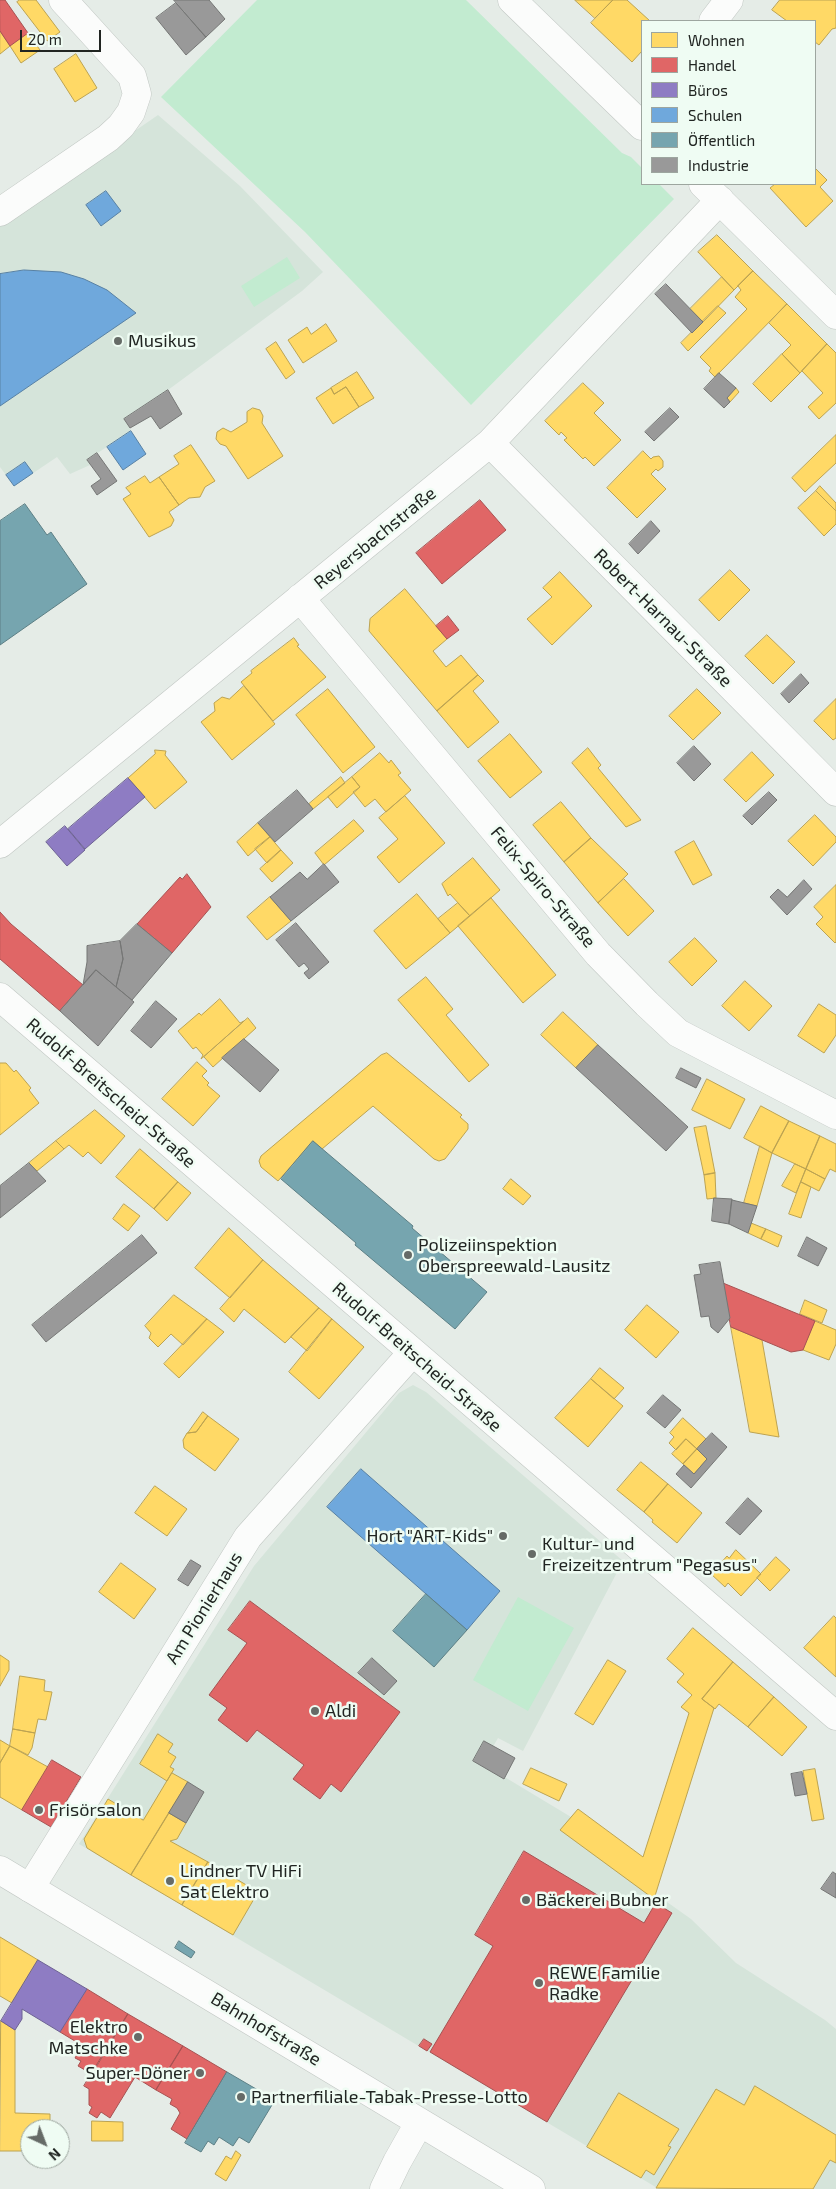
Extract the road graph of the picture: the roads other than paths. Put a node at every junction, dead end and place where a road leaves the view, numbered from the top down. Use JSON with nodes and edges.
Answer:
{"nodes":[{"id":1,"x":63,"y":0,"type":"edge"},
{"id":2,"x":512,"y":0,"type":"edge"},
{"id":3,"x":729,"y":0,"type":"edge"},
{"id":4,"x":715,"y":20,"type":"edge"},
{"id":5,"x":640,"y":120,"type":"edge"},
{"id":6,"x":711,"y":192,"type":"edge"},
{"id":7,"x":0,"y":212,"type":"edge"},
{"id":8,"x":836,"y":315,"type":"edge"},
{"id":9,"x":490,"y":443,"type":"junction"},
{"id":10,"x":300,"y":598,"type":"junction"},
{"id":11,"x":836,"y":792,"type":"edge"},
{"id":12,"x":0,"y":844,"type":"edge"},
{"id":13,"x":0,"y":997,"type":"edge"},
{"id":14,"x":836,"y":1116,"type":"edge"},
{"id":15,"x":412,"y":1353,"type":"junction"},
{"id":16,"x":836,"y":1716,"type":"edge"},
{"id":17,"x":0,"y":1870,"type":"edge"},
{"id":18,"x":30,"y":1888,"type":"junction"},
{"id":19,"x":419,"y":2123,"type":"junction"},
{"id":20,"x":384,"y":2189,"type":"edge"},
{"id":21,"x":531,"y":2189,"type":"edge"}],
"edges":[{"from":1,"to":7,"type":"street"},
{"from":2,"to":5,"type":"street"},
{"from":3,"to":4,"type":"street"},
{"from":6,"to":8,"type":"street"},
{"from":6,"to":9,"type":"street","name":"Reyersbachstraße"},
{"from":9,"to":10,"type":"street","name":"Reyersbachstraße"},
{"from":9,"to":11,"type":"street","name":"Robert-Harnau-Straße"},
{"from":10,"to":12,"type":"street","name":"Reyersbachstraße"},
{"from":10,"to":14,"type":"street","name":"Felix-Spiro-Straße"},
{"from":13,"to":15,"type":"street","name":"Rudolf-Breitscheid-Straße"},
{"from":15,"to":16,"type":"street","name":"Rudolf-Breitscheid-Straße"},
{"from":15,"to":18,"type":"street","name":"Am Pionierhaus"},
{"from":17,"to":18,"type":"street","name":"Bahnhofstraße"},
{"from":18,"to":19,"type":"street","name":"Bahnhofstraße"},
{"from":19,"to":20,"type":"street"},
{"from":19,"to":21,"type":"street","name":"Bahnhofstraße"}]}
